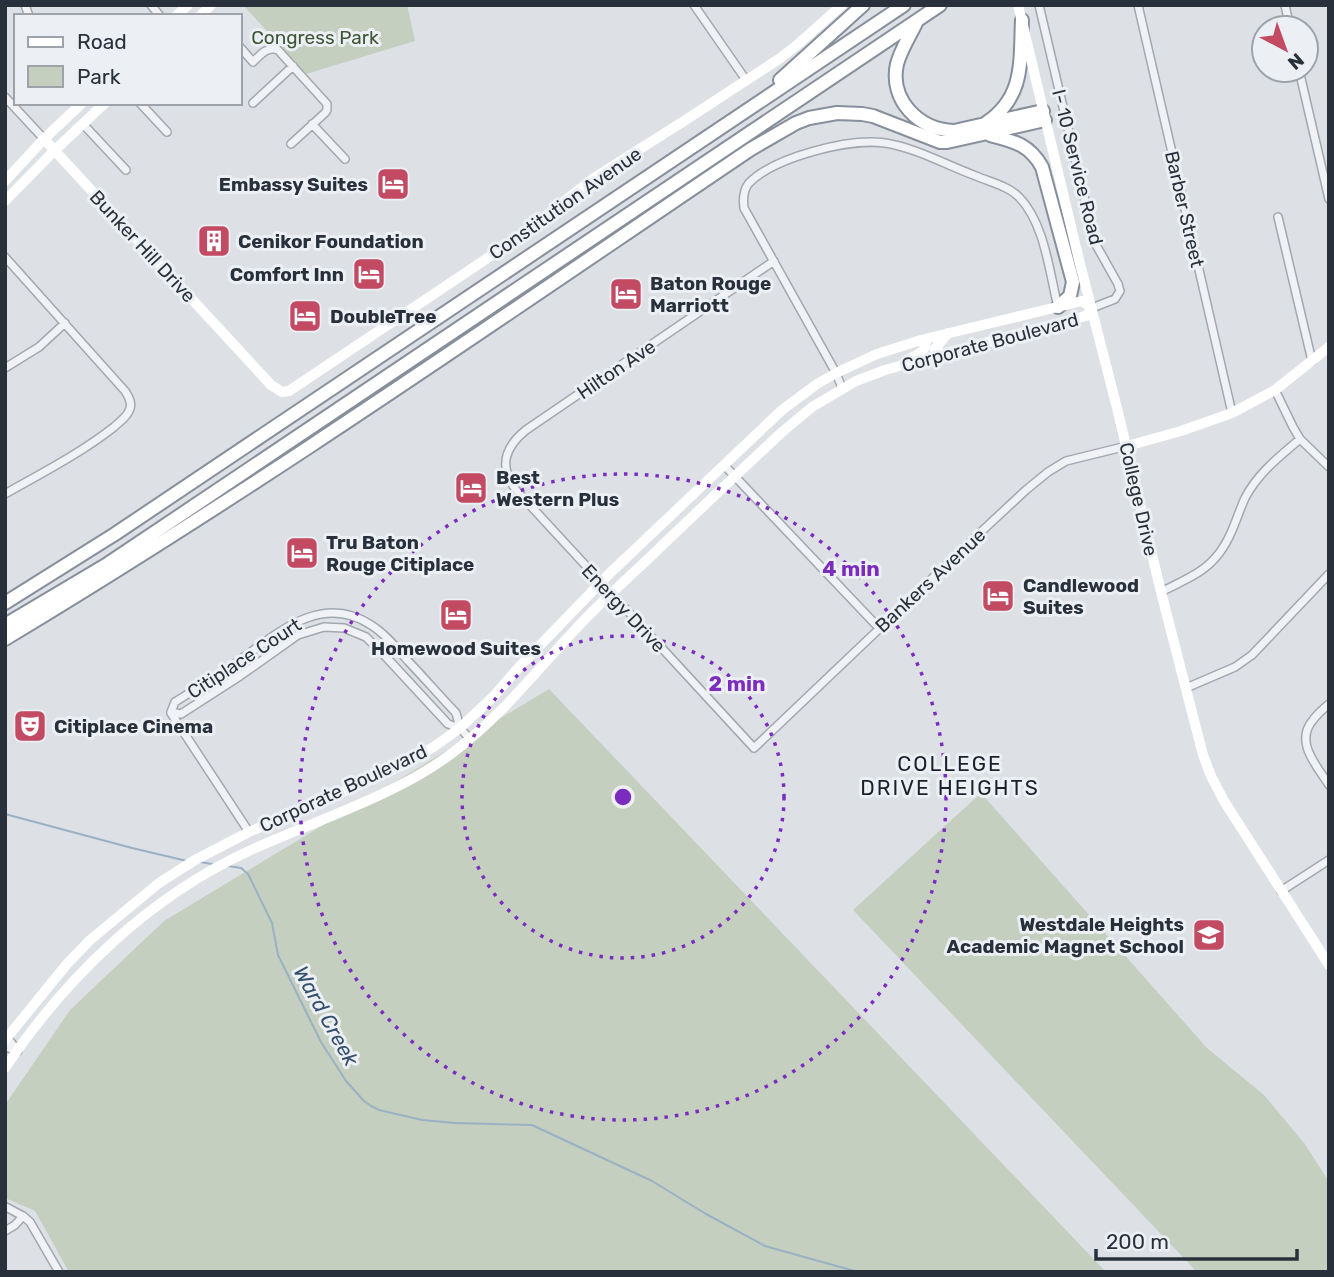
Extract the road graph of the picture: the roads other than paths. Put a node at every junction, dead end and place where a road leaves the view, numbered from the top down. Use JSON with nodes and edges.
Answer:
{"nodes":[{"id":1,"x":694,"y":5,"type":"edge"},
{"id":2,"x":842,"y":5,"type":"edge"},
{"id":3,"x":863,"y":5,"type":"edge"},
{"id":4,"x":904,"y":5,"type":"edge"},
{"id":5,"x":940,"y":5,"type":"edge"},
{"id":6,"x":1018,"y":5,"type":"edge"},
{"id":7,"x":1039,"y":5,"type":"edge"},
{"id":8,"x":1138,"y":5,"type":"edge"},
{"id":9,"x":1022,"y":20,"type":"junction"},
{"id":10,"x":917,"y":21,"type":"junction"},
{"id":11,"x":242,"y":49,"type":"edge"},
{"id":12,"x":293,"y":66,"type":"junction"},
{"id":13,"x":746,"y":80,"type":"junction"},
{"id":14,"x":1302,"y":84,"type":"edge"},
{"id":15,"x":5,"y":97,"type":"edge"},
{"id":16,"x":253,"y":103,"type":"dead end"},
{"id":17,"x":80,"y":105,"type":"edge"},
{"id":18,"x":100,"y":105,"type":"edge"},
{"id":19,"x":142,"y":105,"type":"edge"},
{"id":20,"x":749,"y":109,"type":"junction"},
{"id":21,"x":1044,"y":116,"type":"junction"},
{"id":22,"x":83,"y":124,"type":"junction"},
{"id":23,"x":312,"y":124,"type":"junction"},
{"id":24,"x":983,"y":130,"type":"junction"},
{"id":25,"x":167,"y":132,"type":"dead end"},
{"id":26,"x":44,"y":139,"type":"junction"},
{"id":27,"x":292,"y":144,"type":"dead end"},
{"id":28,"x":55,"y":150,"type":"junction"},
{"id":29,"x":345,"y":159,"type":"dead end"},
{"id":30,"x":126,"y":170,"type":"dead end"},
{"id":31,"x":5,"y":181,"type":"edge"},
{"id":32,"x":1329,"y":199,"type":"edge"},
{"id":33,"x":5,"y":201,"type":"edge"},
{"id":34,"x":1278,"y":216,"type":"dead end"},
{"id":35,"x":5,"y":257,"type":"edge"},
{"id":36,"x":774,"y":261,"type":"junction"},
{"id":37,"x":1058,"y":307,"type":"junction"},
{"id":38,"x":1092,"y":308,"type":"junction"},
{"id":39,"x":1002,"y":320,"type":"junction"},
{"id":40,"x":65,"y":323,"type":"junction"},
{"id":41,"x":949,"y":333,"type":"junction"},
{"id":42,"x":1000,"y":338,"type":"junction"},
{"id":43,"x":925,"y":339,"type":"junction"},
{"id":44,"x":1329,"y":347,"type":"edge"},
{"id":45,"x":935,"y":356,"type":"junction"},
{"id":46,"x":1312,"y":361,"type":"junction"},
{"id":47,"x":898,"y":367,"type":"junction"},
{"id":48,"x":5,"y":368,"type":"edge"},
{"id":49,"x":836,"y":373,"type":"junction"},
{"id":50,"x":817,"y":384,"type":"junction"},
{"id":51,"x":842,"y":388,"type":"junction"},
{"id":52,"x":1275,"y":390,"type":"junction"},
{"id":53,"x":282,"y":392,"type":"joint"},
{"id":54,"x":812,"y":407,"type":"junction"},
{"id":55,"x":1232,"y":412,"type":"junction"},
{"id":56,"x":1300,"y":439,"type":"junction"},
{"id":57,"x":1127,"y":446,"type":"junction"},
{"id":58,"x":506,"y":463,"type":"joint"},
{"id":59,"x":724,"y":465,"type":"junction"},
{"id":60,"x":1329,"y":467,"type":"edge"},
{"id":61,"x":735,"y":477,"type":"junction"},
{"id":62,"x":5,"y":494,"type":"edge"},
{"id":63,"x":674,"y":513,"type":"junction"},
{"id":64,"x":673,"y":534,"type":"junction"},
{"id":65,"x":1329,"y":574,"type":"edge"},
{"id":66,"x":600,"y":583,"type":"junction"},
{"id":67,"x":1161,"y":592,"type":"junction"},
{"id":68,"x":611,"y":594,"type":"junction"},
{"id":69,"x":5,"y":603,"type":"edge"},
{"id":70,"x":357,"y":618,"type":"junction"},
{"id":71,"x":297,"y":621,"type":"junction"},
{"id":72,"x":5,"y":625,"type":"edge"},
{"id":73,"x":879,"y":628,"type":"junction"},
{"id":74,"x":353,"y":631,"type":"junction"},
{"id":75,"x":303,"y":634,"type":"junction"},
{"id":76,"x":5,"y":639,"type":"edge"},
{"id":77,"x":232,"y":665,"type":"junction"},
{"id":78,"x":414,"y":667,"type":"junction"},
{"id":79,"x":240,"y":676,"type":"junction"},
{"id":80,"x":404,"y":676,"type":"junction"},
{"id":81,"x":1186,"y":688,"type":"junction"},
{"id":82,"x":1329,"y":704,"type":"edge"},
{"id":83,"x":171,"y":712,"type":"junction"},
{"id":84,"x":460,"y":728,"type":"junction"},
{"id":85,"x":470,"y":739,"type":"junction"},
{"id":86,"x":754,"y":748,"type":"joint"},
{"id":87,"x":1329,"y":785,"type":"edge"},
{"id":88,"x":249,"y":832,"type":"junction"},
{"id":89,"x":1329,"y":860,"type":"edge"},
{"id":90,"x":1281,"y":891,"type":"junction"},
{"id":91,"x":1329,"y":965,"type":"edge"},
{"id":92,"x":6,"y":1040,"type":"edge"},
{"id":93,"x":18,"y":1051,"type":"junction"},
{"id":94,"x":5,"y":1068,"type":"edge"},
{"id":95,"x":6,"y":1207,"type":"edge"},
{"id":96,"x":23,"y":1216,"type":"junction"},
{"id":97,"x":5,"y":1231,"type":"edge"},
{"id":98,"x":59,"y":1272,"type":"edge"}],
"edges":[{"from":1,"to":13,"type":"street"},
{"from":2,"to":13,"type":"street","name":"Constitution Avenue"},
{"from":3,"to":20,"type":"highway"},
{"from":4,"to":20,"type":"highway"},
{"from":5,"to":10,"type":"highway"},
{"from":6,"to":9,"type":"street","name":"College Drive"},
{"from":7,"to":38,"type":"street","name":"I- 10 Service Road"},
{"from":8,"to":55,"type":"street","name":"Barber Street"},
{"from":9,"to":21,"type":"street","name":"College Drive"},
{"from":9,"to":24,"type":"highway"},
{"from":10,"to":24,"type":"highway"},
{"from":10,"to":72,"type":"highway"},
{"from":11,"to":12,"type":"street"},
{"from":12,"to":16,"type":"street"},
{"from":12,"to":23,"type":"street"},
{"from":13,"to":53,"type":"street","name":"Constitution Avenue"},
{"from":14,"to":32,"type":"street"},
{"from":15,"to":26,"type":"street","name":"Bunker Hill Drive"},
{"from":17,"to":26,"type":"street"},
{"from":18,"to":22,"type":"street"},
{"from":19,"to":25,"type":"street"},
{"from":20,"to":69,"type":"highway"},
{"from":21,"to":24,"type":"highway"},
{"from":21,"to":38,"type":"street","name":"College Drive"},
{"from":22,"to":28,"type":"street"},
{"from":22,"to":30,"type":"street"},
{"from":23,"to":27,"type":"street"},
{"from":23,"to":29,"type":"street"},
{"from":24,"to":37,"type":"highway"},
{"from":24,"to":76,"type":"highway"},
{"from":26,"to":28,"type":"street","name":"Bunker Hill Drive"},
{"from":26,"to":31,"type":"street"},
{"from":28,"to":33,"type":"street"},
{"from":28,"to":53,"type":"street","name":"Bunker Hill Drive"},
{"from":34,"to":46,"type":"street"},
{"from":35,"to":40,"type":"street"},
{"from":36,"to":37,"type":"street"},
{"from":36,"to":49,"type":"street"},
{"from":36,"to":58,"type":"street","name":"Hilton Ave"},
{"from":37,"to":38,"type":"street","name":"Corporate Boulevard"},
{"from":37,"to":39,"type":"street","name":"Corporate Boulevard"},
{"from":38,"to":42,"type":"street","name":"Corporate Boulevard"},
{"from":38,"to":57,"type":"street","name":"College Drive"},
{"from":39,"to":41,"type":"street","name":"Corporate Boulevard"},
{"from":39,"to":42,"type":"street"},
{"from":40,"to":48,"type":"street"},
{"from":40,"to":62,"type":"street"},
{"from":41,"to":43,"type":"street","name":"Corporate Boulevard"},
{"from":41,"to":45,"type":"street"},
{"from":42,"to":45,"type":"street","name":"Corporate Boulevard"},
{"from":43,"to":47,"type":"street"},
{"from":43,"to":49,"type":"street","name":"Corporate Boulevard"},
{"from":44,"to":46,"type":"street"},
{"from":45,"to":47,"type":"street","name":"Corporate Boulevard"},
{"from":46,"to":52,"type":"street"},
{"from":47,"to":51,"type":"street","name":"Corporate Boulevard"},
{"from":49,"to":50,"type":"street","name":"Corporate Boulevard"},
{"from":49,"to":51,"type":"street"},
{"from":50,"to":54,"type":"street"},
{"from":50,"to":59,"type":"street","name":"Corporate Boulevard"},
{"from":51,"to":54,"type":"street","name":"Corporate Boulevard"},
{"from":52,"to":55,"type":"street"},
{"from":52,"to":56,"type":"street"},
{"from":54,"to":61,"type":"street","name":"Corporate Boulevard"},
{"from":55,"to":57,"type":"street"},
{"from":56,"to":60,"type":"street"},
{"from":56,"to":67,"type":"street"},
{"from":57,"to":67,"type":"street","name":"College Drive"},
{"from":57,"to":73,"type":"street","name":"Bankers Avenue"},
{"from":58,"to":66,"type":"street","name":"Energy Drive"},
{"from":59,"to":61,"type":"street"},
{"from":59,"to":63,"type":"street","name":"Corporate Boulevard"},
{"from":61,"to":64,"type":"street","name":"Corporate Boulevard"},
{"from":61,"to":73,"type":"street"},
{"from":63,"to":64,"type":"street"},
{"from":63,"to":66,"type":"street","name":"Corporate Boulevard"},
{"from":64,"to":68,"type":"street","name":"Corporate Boulevard"},
{"from":65,"to":81,"type":"street"},
{"from":66,"to":68,"type":"street","name":"Energy Drive"},
{"from":66,"to":84,"type":"street","name":"Corporate Boulevard"},
{"from":67,"to":81,"type":"street","name":"College Drive"},
{"from":68,"to":85,"type":"street","name":"Corporate Boulevard"},
{"from":68,"to":86,"type":"street","name":"Energy Drive"},
{"from":70,"to":71,"type":"street","name":"Citiplace Court"},
{"from":70,"to":74,"type":"street"},
{"from":70,"to":78,"type":"street","name":"Citiplace Court"},
{"from":71,"to":75,"type":"street"},
{"from":71,"to":77,"type":"street","name":"Citiplace Court"},
{"from":73,"to":86,"type":"street","name":"Bankers Avenue"},
{"from":74,"to":75,"type":"street","name":"Citiplace Court"},
{"from":74,"to":80,"type":"street","name":"Citiplace Court"},
{"from":75,"to":79,"type":"street","name":"Citiplace Court"},
{"from":77,"to":79,"type":"street"},
{"from":77,"to":83,"type":"street","name":"Citiplace Court"},
{"from":78,"to":80,"type":"street"},
{"from":78,"to":84,"type":"street","name":"Citiplace Court"},
{"from":79,"to":83,"type":"street","name":"Citiplace Court"},
{"from":80,"to":84,"type":"street","name":"Citiplace Court"},
{"from":81,"to":90,"type":"street","name":"College Drive"},
{"from":82,"to":87,"type":"street"},
{"from":83,"to":88,"type":"street"},
{"from":84,"to":85,"type":"street","name":"Citiplace Court"},
{"from":84,"to":88,"type":"street","name":"Corporate Boulevard"},
{"from":85,"to":93,"type":"street","name":"Corporate Boulevard"},
{"from":88,"to":92,"type":"street","name":"Corporate Boulevard"},
{"from":89,"to":90,"type":"street"},
{"from":90,"to":91,"type":"street","name":"College Drive"},
{"from":92,"to":93,"type":"street"},
{"from":93,"to":94,"type":"street","name":"Corporate Boulevard"},
{"from":95,"to":96,"type":"street"},
{"from":96,"to":97,"type":"street"},
{"from":96,"to":98,"type":"street"}]}
